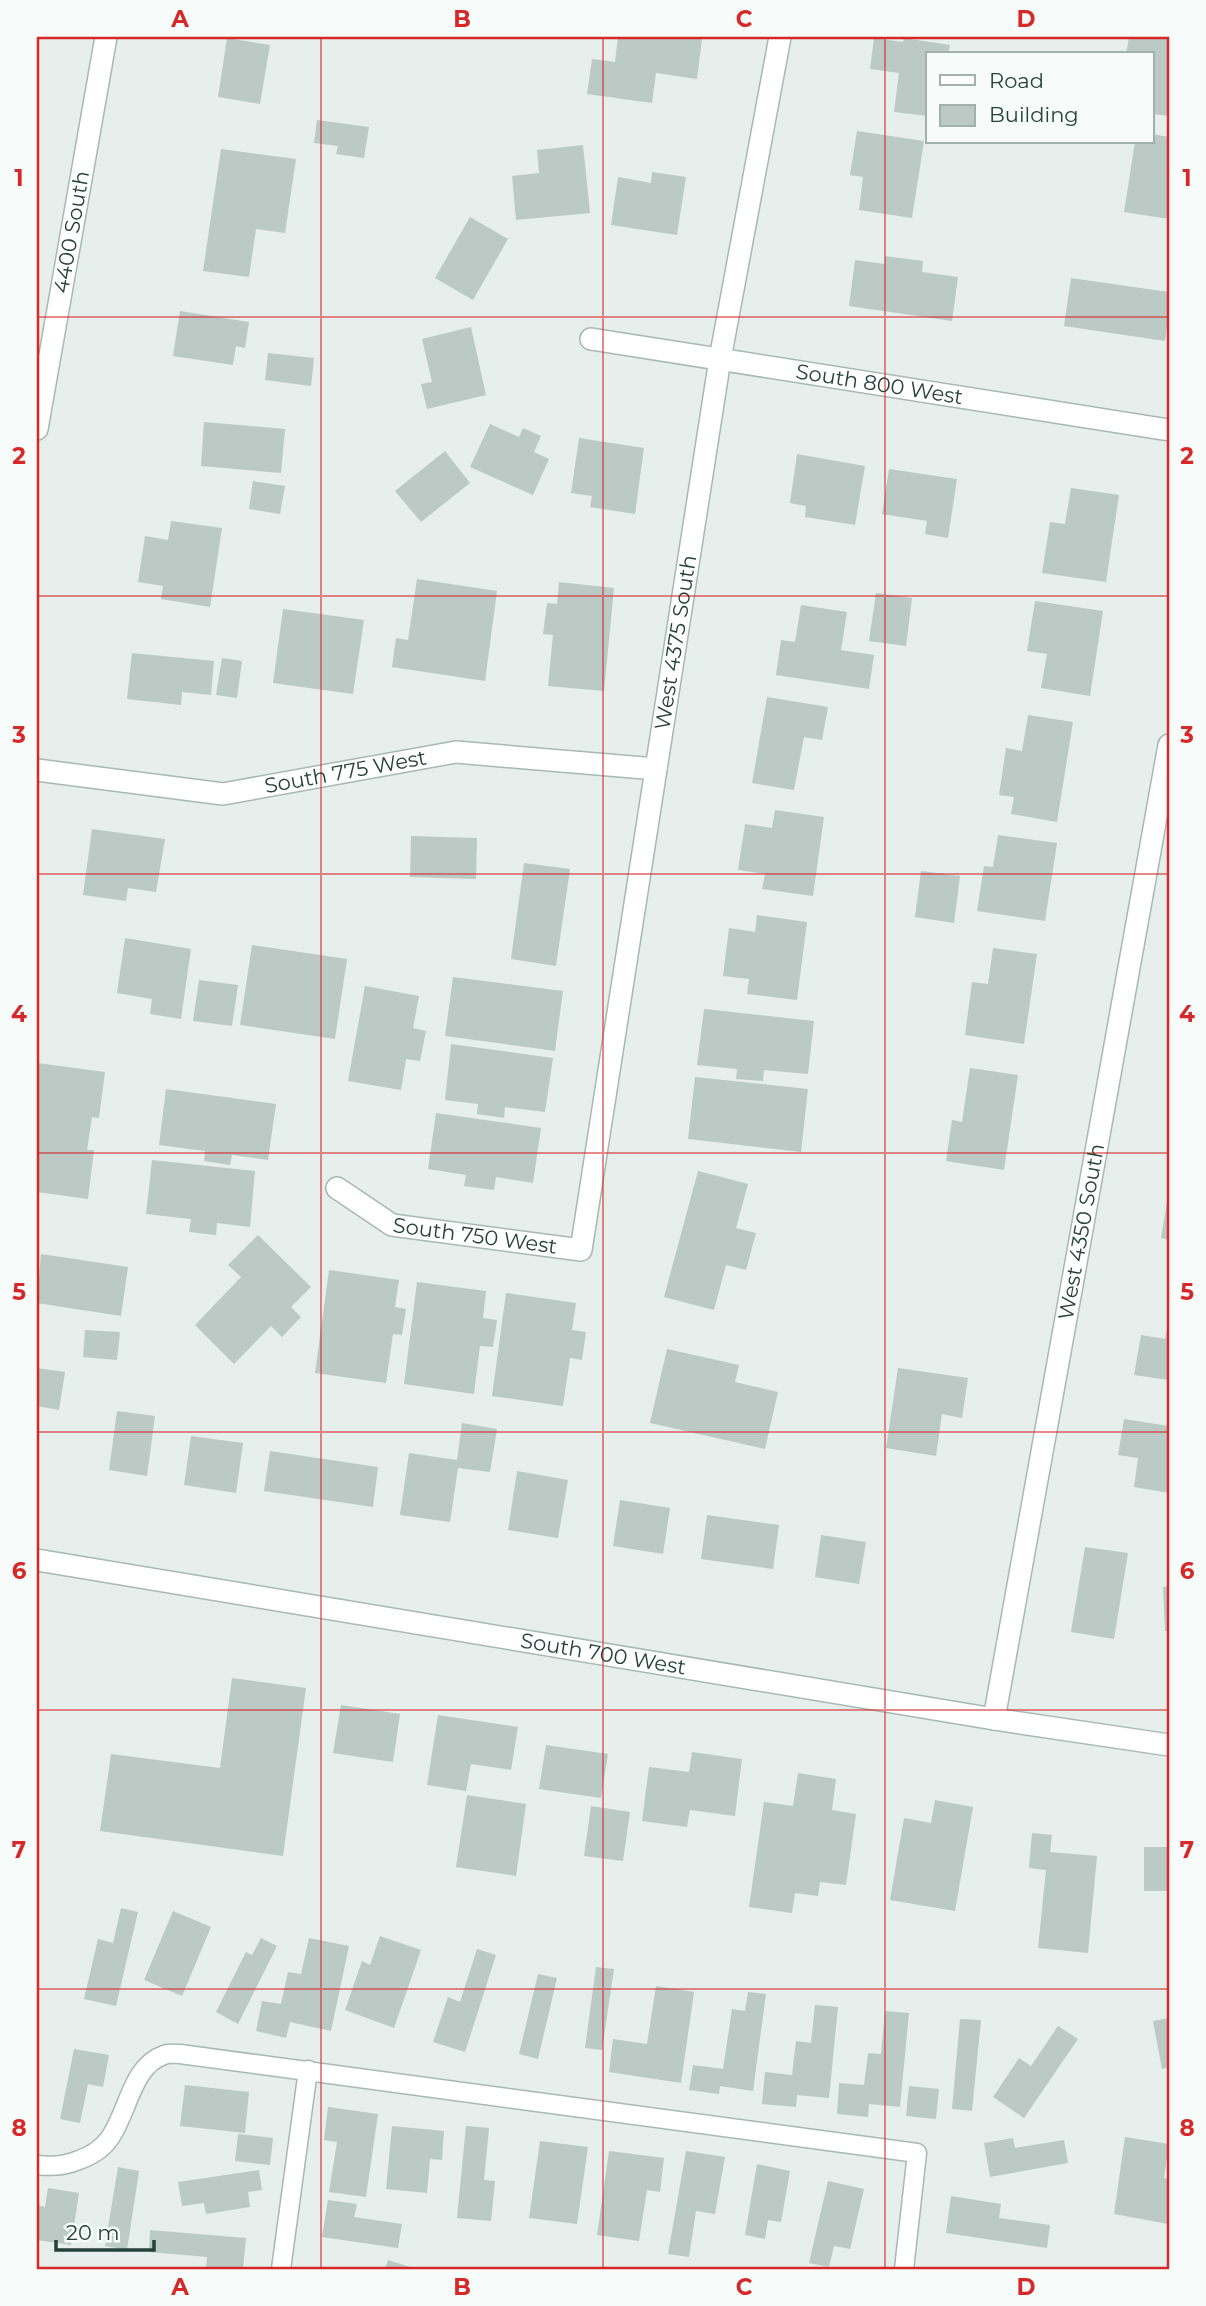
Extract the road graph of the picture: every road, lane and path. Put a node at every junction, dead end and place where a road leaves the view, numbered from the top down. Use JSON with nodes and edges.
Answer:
{"nodes":[{"id":1,"x":106,"y":37,"type":"edge"},
{"id":2,"x":780,"y":37,"type":"edge"},
{"id":3,"x":591,"y":339,"type":"dead end"},
{"id":4,"x":720,"y":359,"type":"junction"},
{"id":5,"x":37,"y":429,"type":"edge"},
{"id":6,"x":1169,"y":430,"type":"edge"},
{"id":7,"x":1169,"y":745,"type":"edge"},
{"id":8,"x":656,"y":769,"type":"junction"},
{"id":9,"x":37,"y":770,"type":"edge"},
{"id":10,"x":337,"y":1188,"type":"dead end"},
{"id":11,"x":582,"y":1250,"type":"joint"},
{"id":12,"x":37,"y":1560,"type":"edge"},
{"id":13,"x":995,"y":1719,"type":"junction"},
{"id":14,"x":1169,"y":1745,"type":"edge"},
{"id":15,"x":308,"y":2070,"type":"junction"},
{"id":16,"x":37,"y":2165,"type":"edge"},
{"id":17,"x":281,"y":2269,"type":"edge"},
{"id":18,"x":904,"y":2269,"type":"edge"}],
"edges":[{"from":1,"to":5,"type":"street","name":"4400 South"},
{"from":2,"to":4,"type":"street","name":"West 4375 South"},
{"from":3,"to":4,"type":"street","name":"South 800 West"},
{"from":4,"to":6,"type":"street","name":"South 800 West"},
{"from":4,"to":8,"type":"street","name":"West 4375 South"},
{"from":7,"to":13,"type":"street","name":"West 4350 South"},
{"from":8,"to":9,"type":"street","name":"South 775 West"},
{"from":8,"to":11,"type":"street","name":"West 4375 South"},
{"from":10,"to":11,"type":"street","name":"South 750 West"},
{"from":12,"to":13,"type":"street","name":"South 700 West"},
{"from":13,"to":14,"type":"street","name":"South 700 West"},
{"from":15,"to":16,"type":"lane"},
{"from":15,"to":17,"type":"lane"},
{"from":15,"to":18,"type":"lane"}]}
